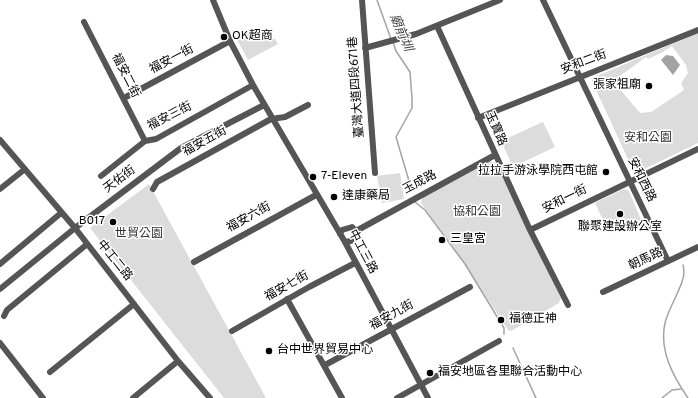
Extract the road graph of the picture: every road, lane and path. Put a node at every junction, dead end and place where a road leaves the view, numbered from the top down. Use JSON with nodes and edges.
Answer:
{"nodes":[{"id":1,"x":213,"y":0,"type":"edge"},
{"id":2,"x":362,"y":0,"type":"edge"},
{"id":3,"x":500,"y":0,"type":"edge"},
{"id":4,"x":543,"y":0,"type":"edge"},
{"id":5,"x":84,"y":22,"type":"dead end"},
{"id":6,"x":437,"y":26,"type":"junction"},
{"id":7,"x":698,"y":30,"type":"edge"},
{"id":8,"x":230,"y":41,"type":"junction"},
{"id":9,"x":365,"y":48,"type":"junction"},
{"id":10,"x":580,"y":76,"type":"junction"},
{"id":11,"x":253,"y":85,"type":"junction"},
{"id":12,"x":124,"y":98,"type":"junction"},
{"id":13,"x":264,"y":105,"type":"junction"},
{"id":14,"x":308,"y":105,"type":"dead end"},
{"id":15,"x":478,"y":118,"type":"junction"},
{"id":16,"x":271,"y":119,"type":"junction"},
{"id":17,"x":0,"y":140,"type":"edge"},
{"id":18,"x":145,"y":141,"type":"junction"},
{"id":19,"x":698,"y":149,"type":"edge"},
{"id":20,"x":495,"y":155,"type":"junction"},
{"id":21,"x":25,"y":169,"type":"junction"},
{"id":22,"x":375,"y":173,"type":"dead end"},
{"id":23,"x":101,"y":176,"type":"dead end"},
{"id":24,"x":629,"y":181,"type":"junction"},
{"id":25,"x":0,"y":189,"type":"edge"},
{"id":26,"x":152,"y":189,"type":"dead end"},
{"id":27,"x":316,"y":195,"type":"junction"},
{"id":28,"x":61,"y":213,"type":"junction"},
{"id":29,"x":75,"y":228,"type":"junction"},
{"id":30,"x":530,"y":230,"type":"junction"},
{"id":31,"x":356,"y":231,"type":"junction"},
{"id":32,"x":340,"y":234,"type":"junction"},
{"id":33,"x":345,"y":242,"type":"junction"},
{"id":34,"x":86,"y":245,"type":"junction"},
{"id":35,"x":698,"y":247,"type":"edge"},
{"id":36,"x":194,"y":262,"type":"dead end"},
{"id":37,"x":668,"y":262,"type":"junction"},
{"id":38,"x":355,"y":263,"type":"junction"},
{"id":39,"x":0,"y":264,"type":"edge"},
{"id":40,"x":470,"y":288,"type":"dead end"},
{"id":41,"x":0,"y":289,"type":"edge"},
{"id":42,"x":603,"y":292,"type":"dead end"},
{"id":43,"x":287,"y":299,"type":"junction"},
{"id":44,"x":134,"y":304,"type":"junction"},
{"id":45,"x":568,"y":305,"type":"dead end"},
{"id":46,"x":4,"y":316,"type":"dead end"},
{"id":47,"x":390,"y":329,"type":"junction"},
{"id":48,"x":232,"y":331,"type":"dead end"},
{"id":49,"x":499,"y":341,"type":"dead end"},
{"id":50,"x":0,"y":343,"type":"edge"},
{"id":51,"x":178,"y":361,"type":"junction"},
{"id":52,"x":325,"y":365,"type":"junction"},
{"id":53,"x":50,"y":372,"type":"dead end"},
{"id":54,"x":422,"y":385,"type":"junction"},
{"id":55,"x":44,"y":398,"type":"edge"},
{"id":56,"x":133,"y":398,"type":"edge"},
{"id":57,"x":210,"y":398,"type":"edge"},
{"id":58,"x":342,"y":398,"type":"edge"},
{"id":59,"x":397,"y":398,"type":"edge"},
{"id":60,"x":428,"y":398,"type":"edge"}],
"edges":[{"from":1,"to":8,"type":"street","name":"中工三路"},
{"from":2,"to":9,"type":"street","name":"臺灣大道四段671巷"},
{"from":3,"to":6,"type":"street"},
{"from":4,"to":10,"type":"street","name":"安和西路"},
{"from":5,"to":12,"type":"street","name":"福安二街"},
{"from":6,"to":9,"type":"street"},
{"from":6,"to":15,"type":"street","name":"玉寶路"},
{"from":7,"to":10,"type":"street","name":"安和二街"},
{"from":8,"to":11,"type":"street","name":"中工三路"},
{"from":8,"to":12,"type":"street","name":"福安一街"},
{"from":9,"to":22,"type":"street","name":"臺灣大道四段671巷"},
{"from":10,"to":15,"type":"street","name":"安和二街"},
{"from":10,"to":24,"type":"street","name":"安和西路"},
{"from":11,"to":13,"type":"street","name":"中工三路"},
{"from":11,"to":18,"type":"street","name":"福安三街"},
{"from":12,"to":18,"type":"street","name":"福安二街"},
{"from":13,"to":16,"type":"street","name":"中工三路"},
{"from":13,"to":29,"type":"street","name":"天佑街"},
{"from":14,"to":16,"type":"street"},
{"from":15,"to":20,"type":"street","name":"玉寶路"},
{"from":16,"to":26,"type":"street","name":"福安五街"},
{"from":16,"to":27,"type":"street","name":"中工三路"},
{"from":17,"to":21,"type":"street","name":"中工二路"},
{"from":18,"to":23,"type":"street","name":"福安三街"},
{"from":19,"to":24,"type":"street","name":"安和一街"},
{"from":20,"to":30,"type":"street","name":"玉寶路"},
{"from":20,"to":31,"type":"street","name":"玉成路"},
{"from":21,"to":25,"type":"street"},
{"from":21,"to":28,"type":"street","name":"中工二路"},
{"from":24,"to":30,"type":"street","name":"安和一街"},
{"from":24,"to":37,"type":"street","name":"安和西路"},
{"from":27,"to":32,"type":"street","name":"中工三路"},
{"from":27,"to":36,"type":"street","name":"福安六街"},
{"from":28,"to":29,"type":"street","name":"中工二路"},
{"from":28,"to":39,"type":"street"},
{"from":29,"to":34,"type":"street","name":"中工二路"},
{"from":29,"to":41,"type":"street","name":"天佑街"},
{"from":30,"to":45,"type":"street","name":"玉寶路"},
{"from":31,"to":32,"type":"street","name":"玉成路"},
{"from":31,"to":33,"type":"street","name":"玉成路"},
{"from":32,"to":33,"type":"street","name":"中工三路"},
{"from":33,"to":38,"type":"street","name":"中工三路"},
{"from":34,"to":44,"type":"street","name":"中工二路"},
{"from":34,"to":46,"type":"street"},
{"from":35,"to":37,"type":"street","name":"朝馬路"},
{"from":37,"to":42,"type":"street","name":"朝馬路"},
{"from":38,"to":43,"type":"street","name":"福安七街"},
{"from":38,"to":47,"type":"street","name":"中工三路"},
{"from":40,"to":47,"type":"street","name":"福安九街"},
{"from":43,"to":48,"type":"street","name":"福安七街"},
{"from":43,"to":52,"type":"street"},
{"from":44,"to":51,"type":"street","name":"中工二路"},
{"from":44,"to":53,"type":"street"},
{"from":47,"to":52,"type":"street","name":"福安九街"},
{"from":47,"to":54,"type":"street","name":"中工三路"},
{"from":49,"to":54,"type":"street"},
{"from":50,"to":55,"type":"street"},
{"from":51,"to":56,"type":"street"},
{"from":51,"to":57,"type":"street","name":"中工二路"},
{"from":52,"to":58,"type":"street"},
{"from":54,"to":59,"type":"street"},
{"from":54,"to":60,"type":"street","name":"中工三路"}]}
